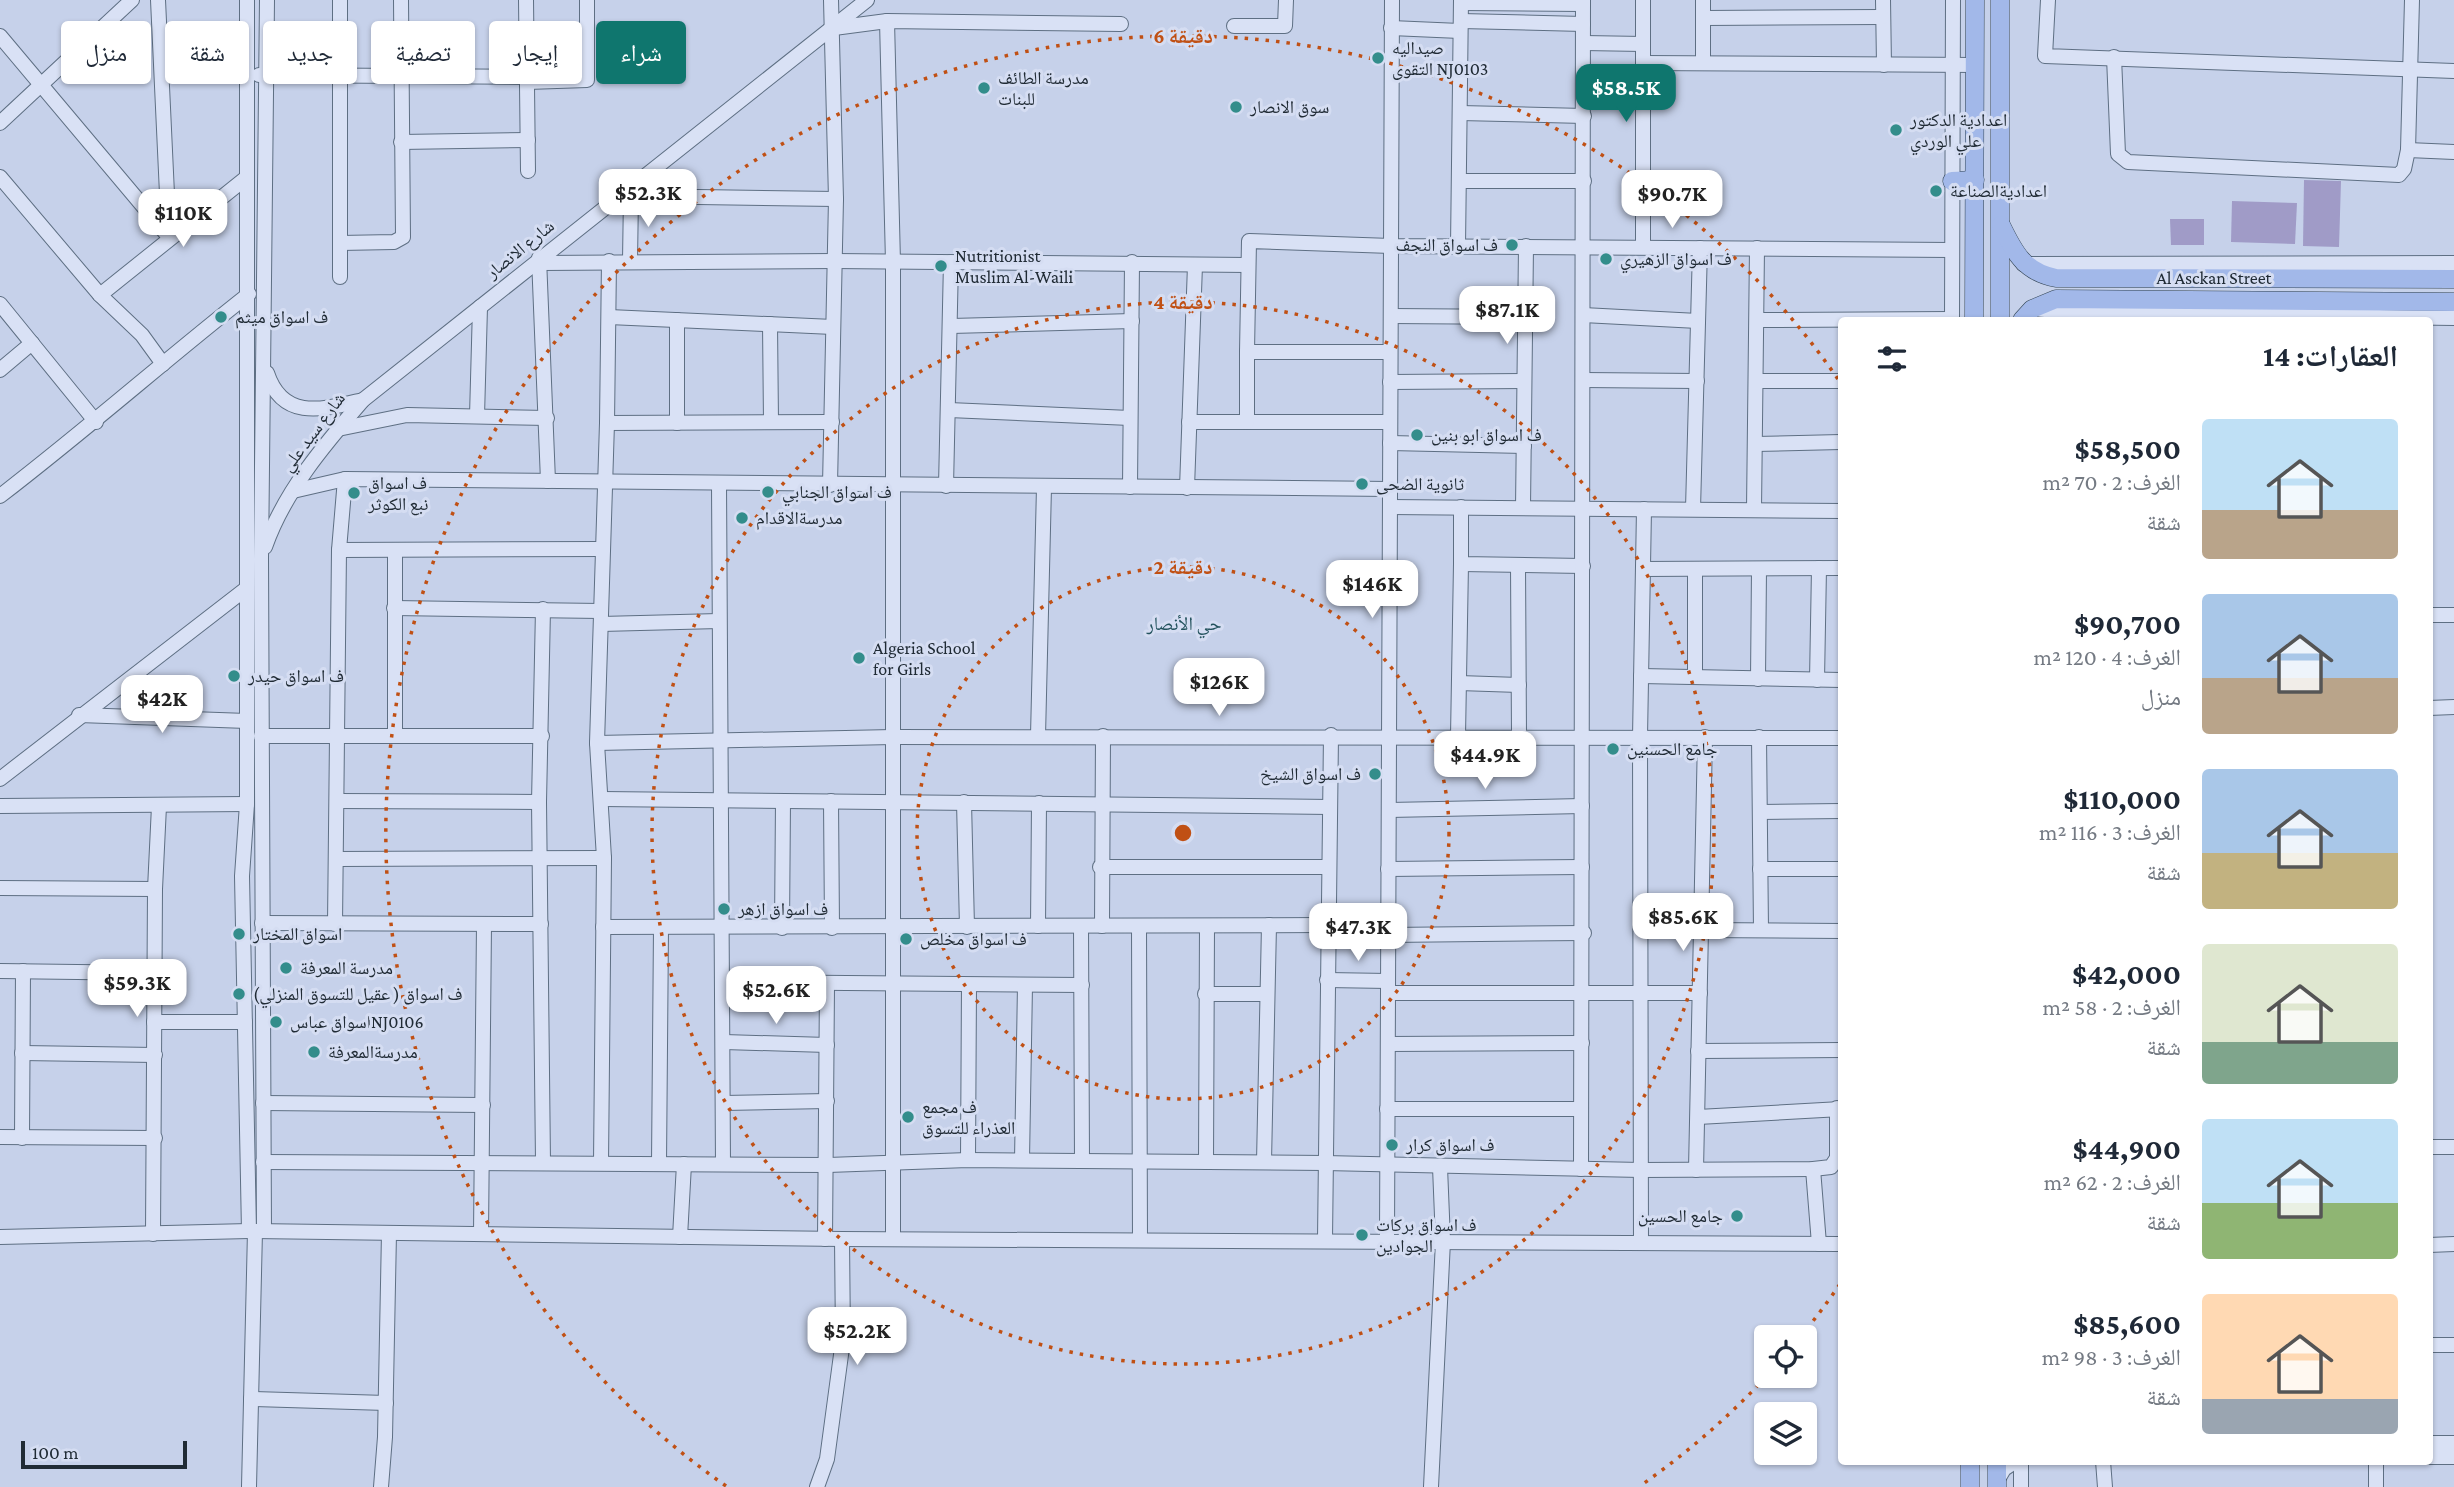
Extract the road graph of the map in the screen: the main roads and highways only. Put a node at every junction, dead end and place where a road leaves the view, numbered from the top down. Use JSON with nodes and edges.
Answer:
{"nodes":[{"id":1,"x":1975,"y":0,"type":"edge"},
{"id":2,"x":2000,"y":0,"type":"edge"},
{"id":3,"x":1975,"y":180,"type":"junction"},
{"id":4,"x":1952,"y":181,"type":"road end"},
{"id":5,"x":2001,"y":225,"type":"junction"},
{"id":6,"x":2116,"y":278,"type":"junction"},
{"id":7,"x":2144,"y":278,"type":"junction"},
{"id":8,"x":2454,"y":279,"type":"edge"},
{"id":9,"x":2147,"y":300,"type":"junction"},
{"id":10,"x":2454,"y":302,"type":"edge"},
{"id":11,"x":2112,"y":311,"type":"edge"},
{"id":12,"x":2027,"y":314,"type":"edge"},
{"id":13,"x":1974,"y":317,"type":"edge"},
{"id":14,"x":2000,"y":317,"type":"edge"},
{"id":15,"x":1970,"y":1465,"type":"edge"},
{"id":16,"x":1997,"y":1465,"type":"edge"},
{"id":17,"x":1997,"y":1484,"type":"edge"},
{"id":18,"x":1970,"y":1487,"type":"edge"}],
"edges":[{"from":1,"to":3,"type":"main road"},
{"from":2,"to":5,"type":"main road"},
{"from":3,"to":4,"type":"main road"},
{"from":3,"to":13,"type":"main road"},
{"from":5,"to":6,"type":"main road","name":"Al Asckan Street"},
{"from":5,"to":14,"type":"main road"},
{"from":6,"to":7,"type":"main road","name":"Al Asckan Street"},
{"from":6,"to":11,"type":"main road"},
{"from":7,"to":8,"type":"main road","name":"Al Asckan Street"},
{"from":7,"to":9,"type":"main road"},
{"from":9,"to":10,"type":"main road","name":"Al Asckan Street"},
{"from":9,"to":11,"type":"main road","name":"Al Asckan Street"},
{"from":11,"to":12,"type":"main road","name":"Al Asckan Street"},
{"from":15,"to":18,"type":"main road"},
{"from":16,"to":17,"type":"main road"}]}
